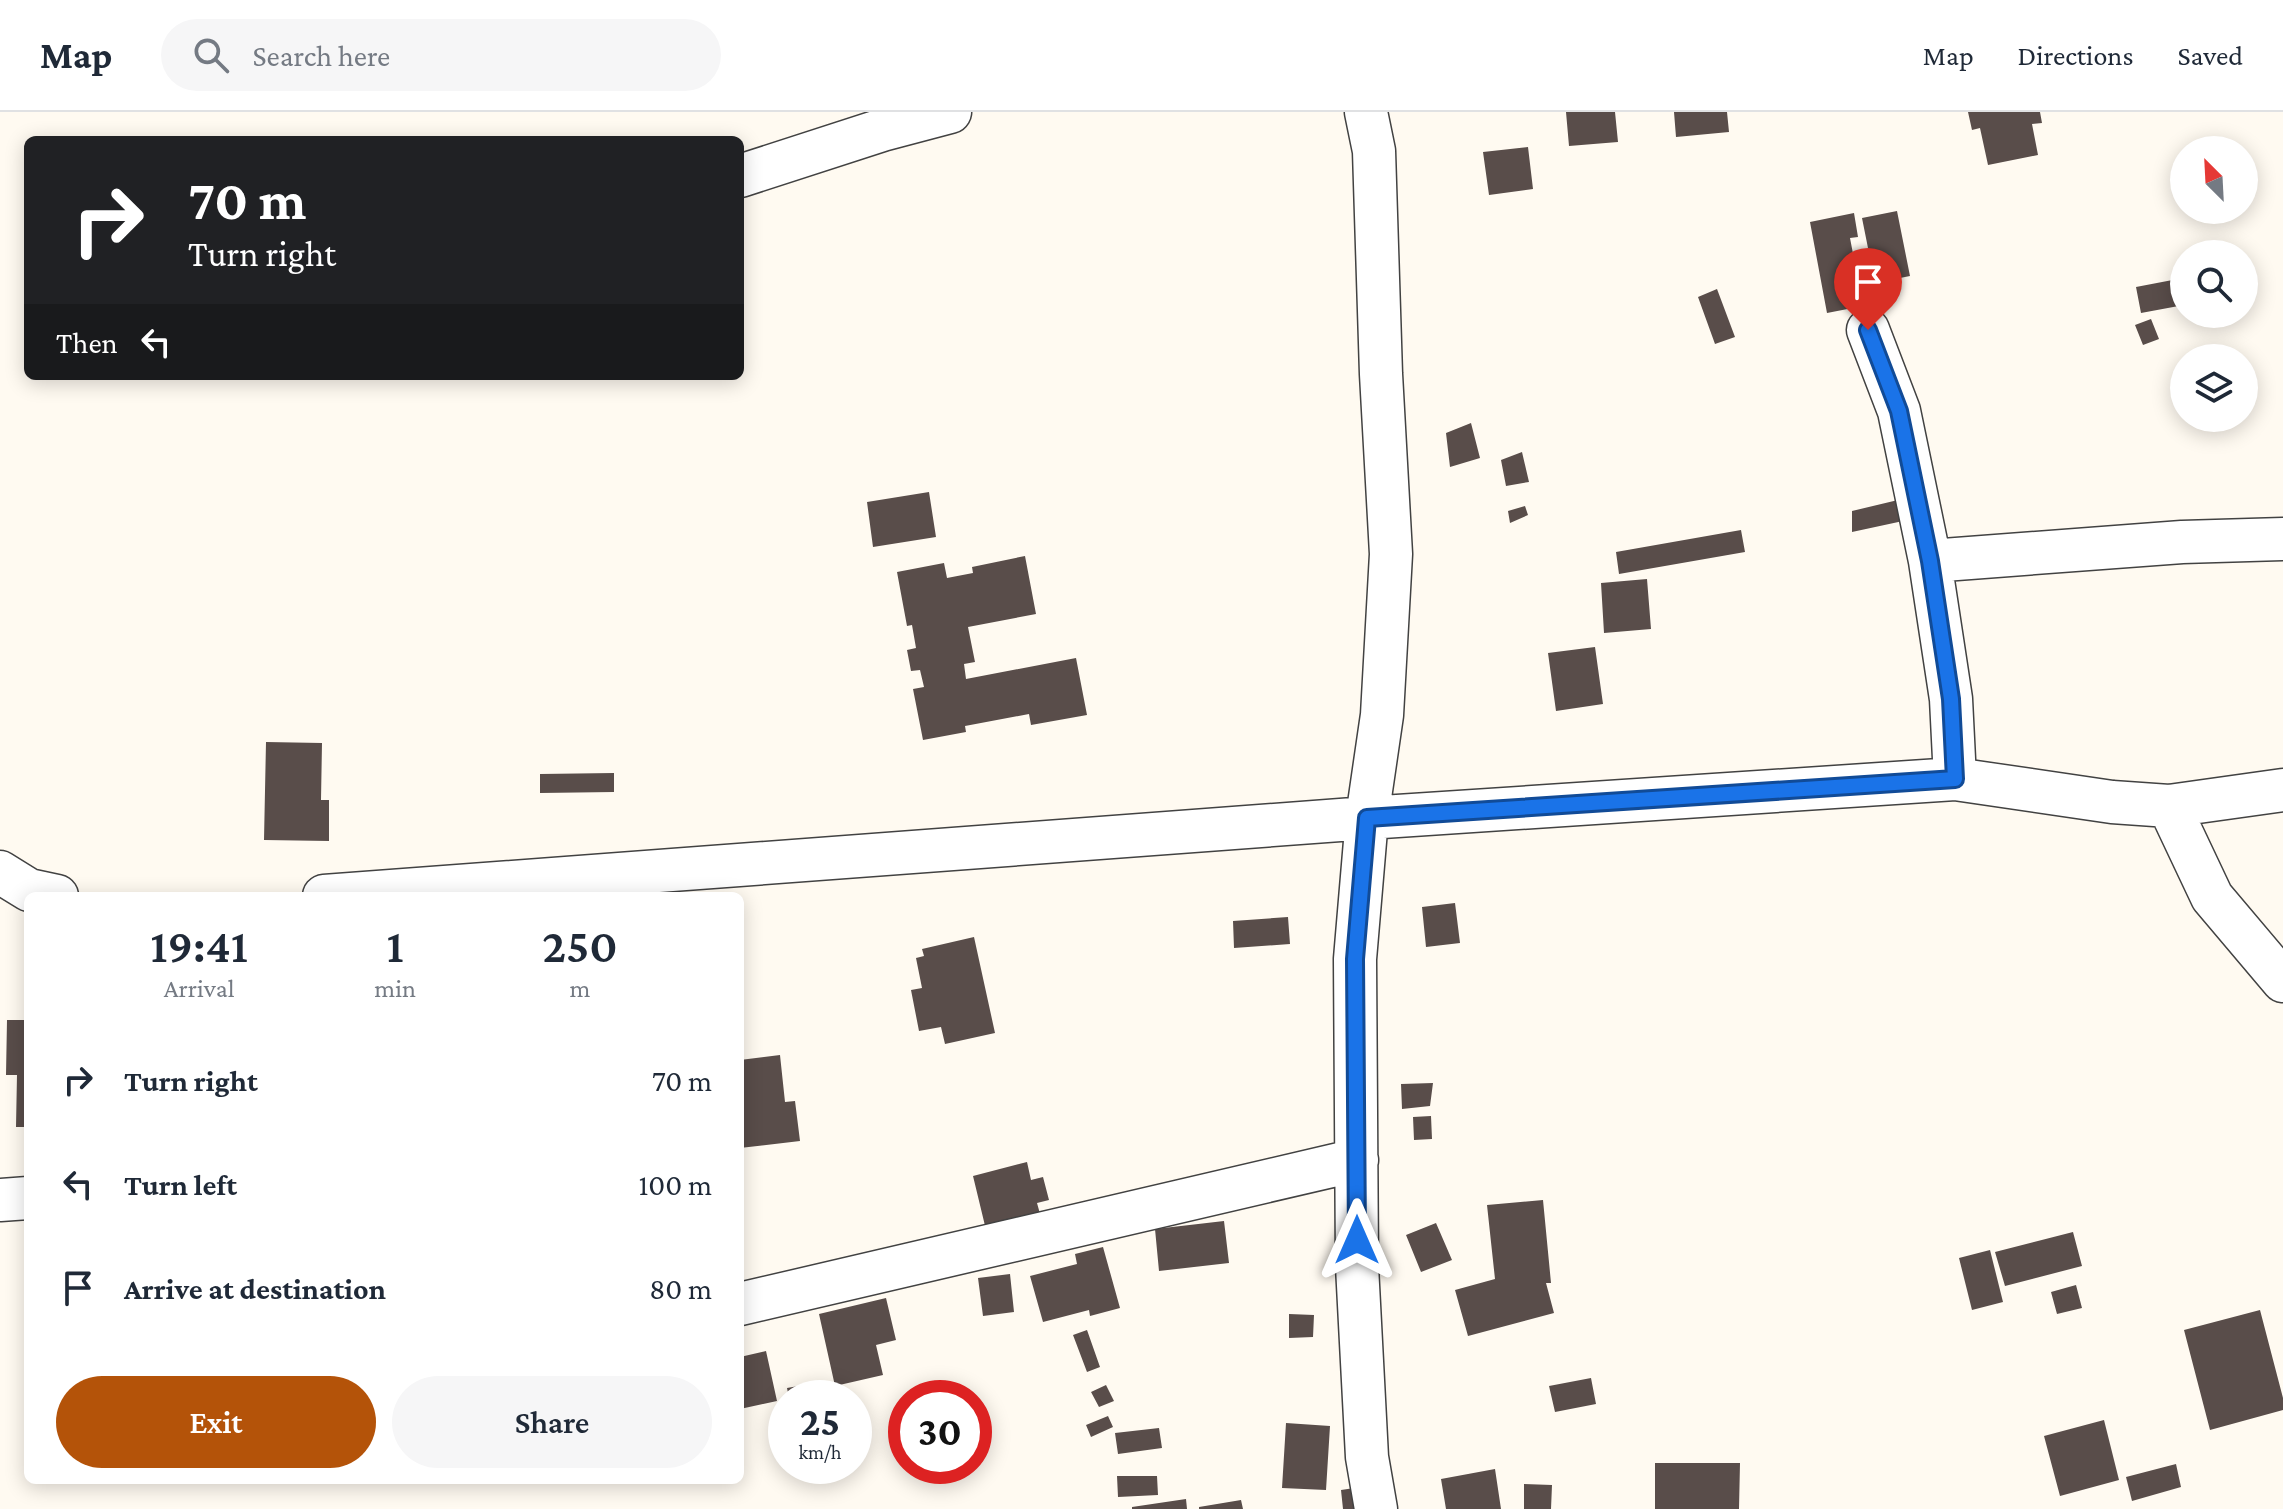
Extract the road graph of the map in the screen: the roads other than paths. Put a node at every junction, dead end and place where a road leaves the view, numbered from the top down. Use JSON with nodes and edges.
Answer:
{"nodes":[{"id":1,"x":950,"y":112,"type":"edge"},
{"id":2,"x":1366,"y":112,"type":"edge"},
{"id":3,"x":744,"y":175,"type":"edge"},
{"id":4,"x":1868,"y":330,"type":"dead end"},
{"id":5,"x":2283,"y":539,"type":"edge"},
{"id":6,"x":1930,"y":561,"type":"junction"},
{"id":7,"x":1955,"y":779,"type":"junction"},
{"id":8,"x":2283,"y":790,"type":"edge"},
{"id":9,"x":2169,"y":806,"type":"junction"},
{"id":10,"x":1367,"y":818,"type":"junction"},
{"id":11,"x":0,"y":872,"type":"edge"},
{"id":12,"x":38,"y":892,"type":"edge"},
{"id":13,"x":377,"y":892,"type":"edge"},
{"id":14,"x":2283,"y":981,"type":"edge"},
{"id":15,"x":1357,"y":1160,"type":"junction"},
{"id":16,"x":24,"y":1198,"type":"edge"},
{"id":17,"x":0,"y":1200,"type":"edge"},
{"id":18,"x":744,"y":1303,"type":"edge"},
{"id":19,"x":1376,"y":1509,"type":"edge"}],
"edges":[{"from":1,"to":3,"type":"street"},
{"from":2,"to":10,"type":"street"},
{"from":4,"to":6,"type":"street"},
{"from":5,"to":6,"type":"street"},
{"from":6,"to":7,"type":"street"},
{"from":7,"to":9,"type":"street"},
{"from":7,"to":10,"type":"street"},
{"from":8,"to":9,"type":"street"},
{"from":9,"to":14,"type":"street"},
{"from":10,"to":13,"type":"street"},
{"from":10,"to":15,"type":"street"},
{"from":11,"to":12,"type":"street"},
{"from":15,"to":18,"type":"street"},
{"from":15,"to":19,"type":"street"},
{"from":16,"to":17,"type":"street"}]}
